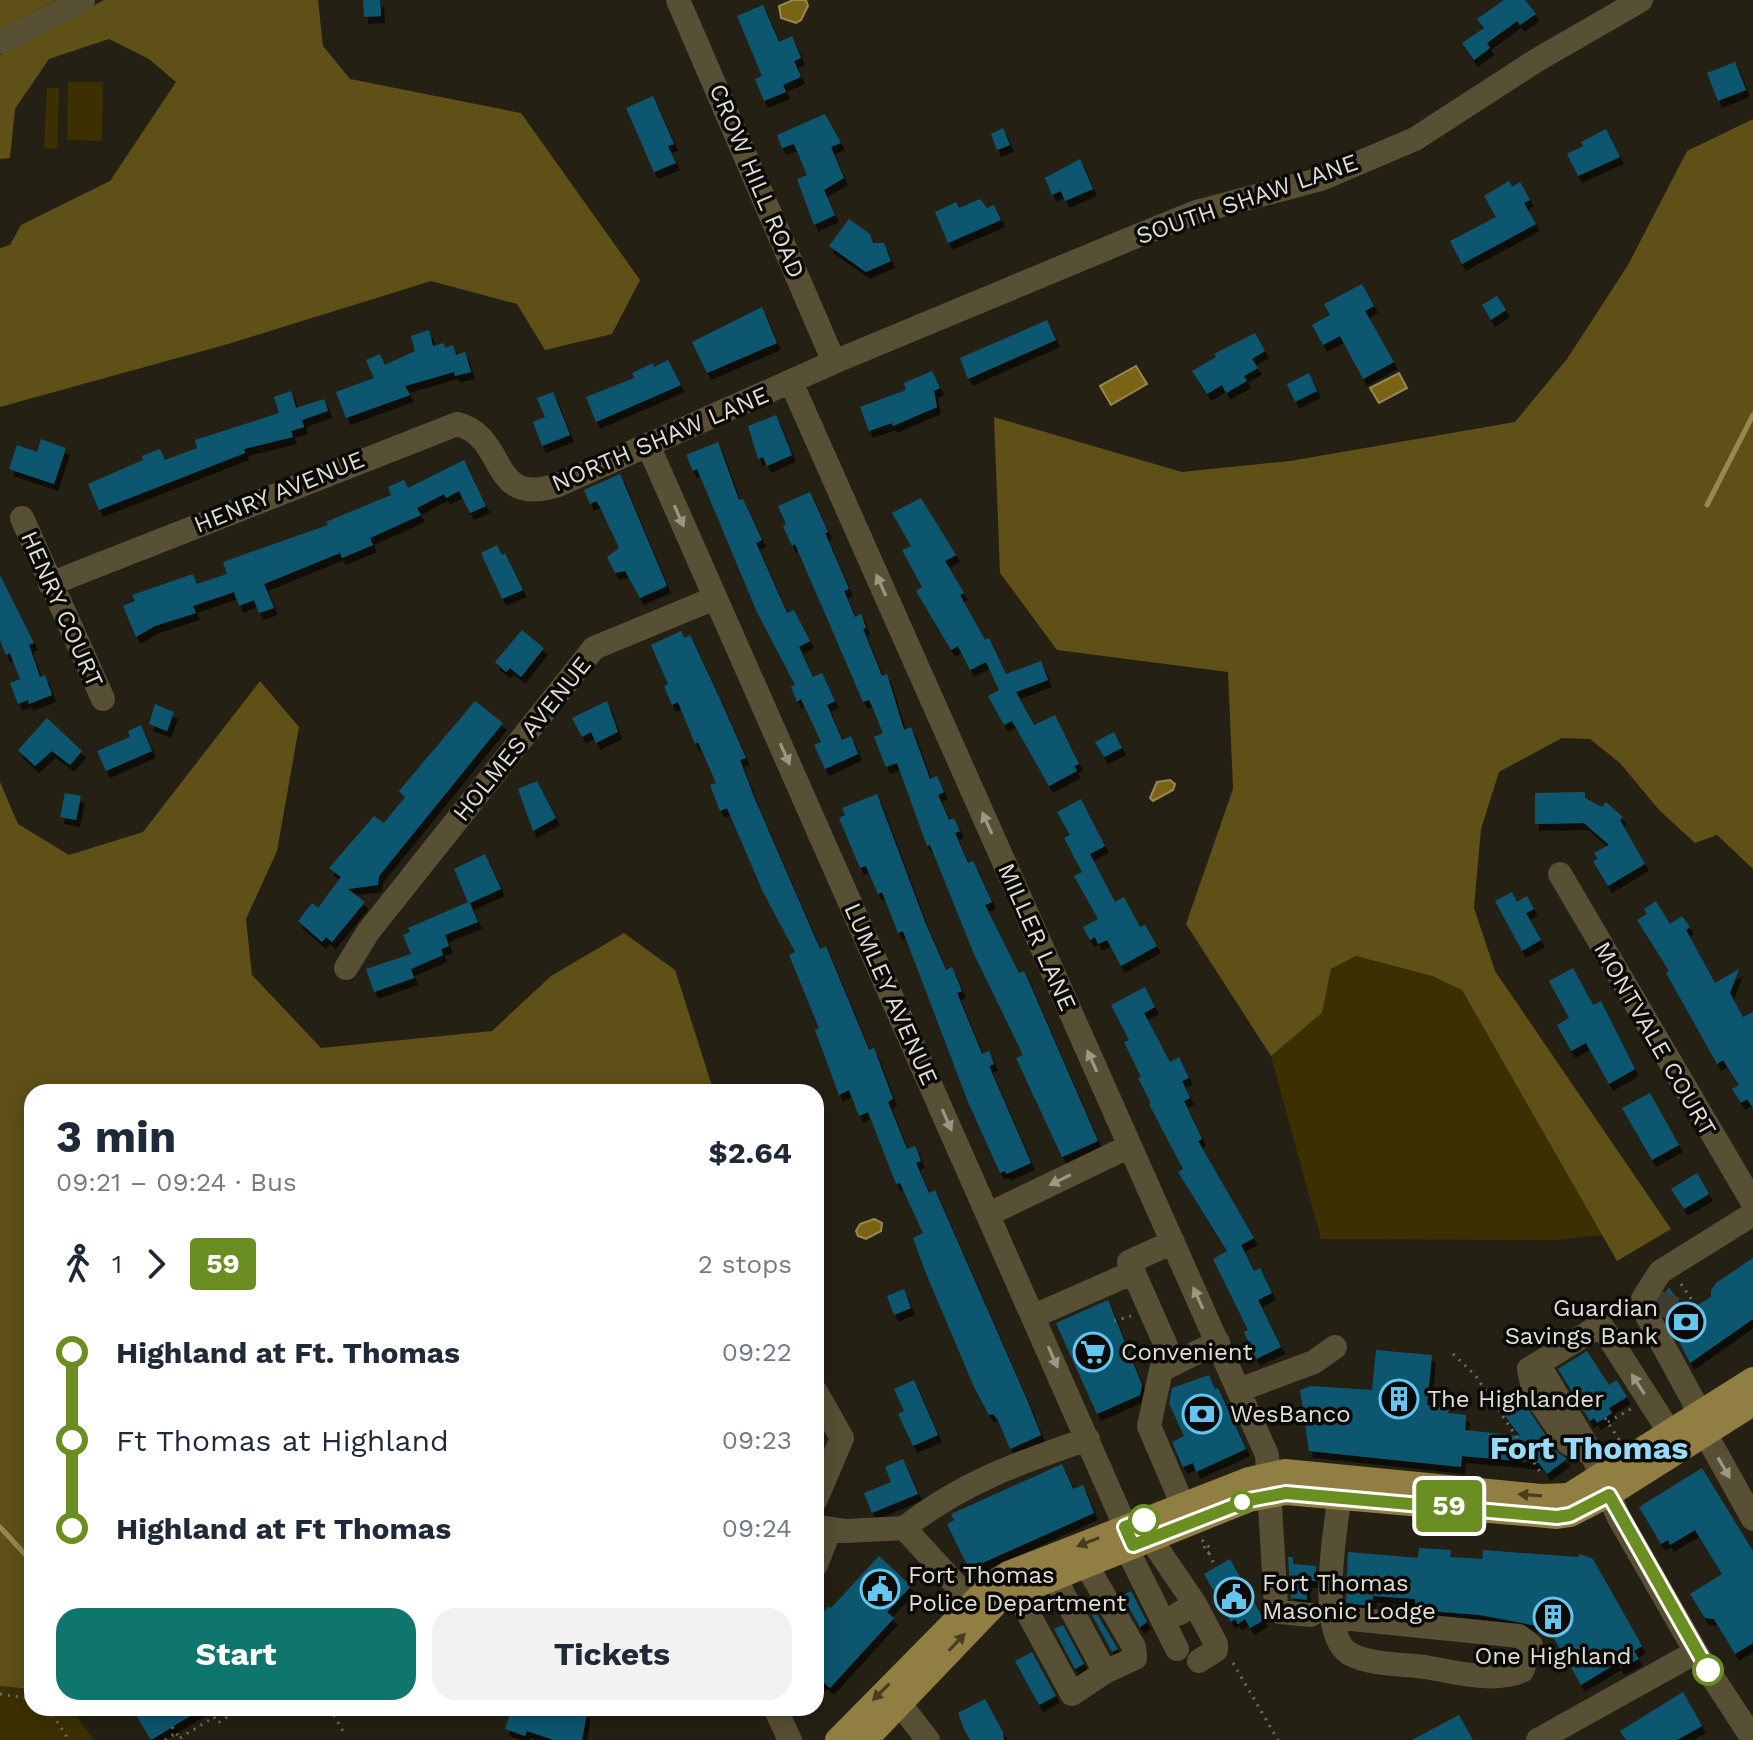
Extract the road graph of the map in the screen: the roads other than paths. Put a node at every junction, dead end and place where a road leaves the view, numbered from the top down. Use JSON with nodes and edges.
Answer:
{"nodes":[{"id":1,"x":83,"y":0,"type":"edge"},
{"id":2,"x":678,"y":0,"type":"edge"},
{"id":3,"x":1641,"y":0,"type":"edge"},
{"id":4,"x":0,"y":42,"type":"edge"},
{"id":5,"x":834,"y":362,"type":"junction"},
{"id":6,"x":791,"y":382,"type":"junction"},
{"id":7,"x":648,"y":445,"type":"junction"},
{"id":8,"x":495,"y":460,"type":"joint"},
{"id":9,"x":22,"y":518,"type":"dead end"},
{"id":10,"x":50,"y":584,"type":"junction"},
{"id":11,"x":715,"y":598,"type":"junction"},
{"id":12,"x":103,"y":699,"type":"dead end"},
{"id":13,"x":1560,"y":874,"type":"dead end"},
{"id":14,"x":346,"y":968,"type":"dead end"},
{"id":15,"x":1130,"y":1146,"type":"junction"},
{"id":16,"x":1753,"y":1203,"type":"edge"},
{"id":17,"x":989,"y":1214,"type":"junction"},
{"id":18,"x":1753,"y":1214,"type":"edge"},
{"id":19,"x":1173,"y":1242,"type":"junction"},
{"id":20,"x":1134,"y":1272,"type":"junction"},
{"id":21,"x":1034,"y":1316,"type":"junction"},
{"id":22,"x":1218,"y":1342,"type":"junction"},
{"id":23,"x":1335,"y":1347,"type":"dead end"},
{"id":24,"x":1174,"y":1364,"type":"junction"},
{"id":25,"x":1753,"y":1379,"type":"edge"},
{"id":26,"x":1239,"y":1390,"type":"junction"},
{"id":27,"x":1753,"y":1404,"type":"edge"},
{"id":28,"x":824,"y":1406,"type":"edge"},
{"id":29,"x":1701,"y":1425,"type":"junction"},
{"id":30,"x":1088,"y":1439,"type":"junction"},
{"id":31,"x":1676,"y":1441,"type":"junction"},
{"id":32,"x":824,"y":1480,"type":"edge"},
{"id":33,"x":1268,"y":1484,"type":"junction"},
{"id":34,"x":1341,"y":1486,"type":"junction"},
{"id":35,"x":1606,"y":1486,"type":"junction"},
{"id":36,"x":1753,"y":1519,"type":"edge"},
{"id":37,"x":1191,"y":1521,"type":"junction"},
{"id":38,"x":824,"y":1528,"type":"edge"},
{"id":39,"x":904,"y":1528,"type":"junction"},
{"id":40,"x":1133,"y":1539,"type":"junction"},
{"id":41,"x":1085,"y":1563,"type":"junction"},
{"id":42,"x":1057,"y":1575,"type":"junction"},
{"id":43,"x":1016,"y":1591,"type":"junction"},
{"id":44,"x":976,"y":1608,"type":"junction"},
{"id":45,"x":1321,"y":1616,"type":"junction"},
{"id":46,"x":1696,"y":1652,"type":"junction"},
{"id":47,"x":1105,"y":1672,"type":"junction"},
{"id":48,"x":900,"y":1704,"type":"junction"},
{"id":49,"x":779,"y":1716,"type":"edge"},
{"id":50,"x":1753,"y":1739,"type":"edge"},
{"id":51,"x":790,"y":1740,"type":"edge"},
{"id":52,"x":837,"y":1740,"type":"edge"},
{"id":53,"x":866,"y":1740,"type":"edge"},
{"id":54,"x":928,"y":1740,"type":"edge"},
{"id":55,"x":1538,"y":1740,"type":"edge"}],
"edges":[{"from":1,"to":4,"type":"street"},
{"from":2,"to":5,"type":"street","name":"CROW HILL ROAD"},
{"from":3,"to":5,"type":"street","name":"SOUTH SHAW LANE"},
{"from":5,"to":6,"type":"street","name":"NORTH SHAW LANE"},
{"from":6,"to":7,"type":"street","name":"NORTH SHAW LANE"},
{"from":15,"to":6,"type":"street","name":"MILLER LANE","one_way":true},
{"from":7,"to":8,"type":"street","name":"NORTH SHAW LANE"},
{"from":7,"to":11,"type":"street","name":"LUMLEY AVENUE","one_way":true},
{"from":8,"to":10,"type":"street","name":"HENRY AVENUE"},
{"from":9,"to":10,"type":"street","name":"HENRY COURT"},
{"from":10,"to":12,"type":"street","name":"HENRY COURT"},
{"from":11,"to":14,"type":"street","name":"HOLMES AVENUE"},
{"from":11,"to":17,"type":"street","name":"LUMLEY AVENUE","one_way":true},
{"from":13,"to":16,"type":"street","name":"MONTVALE COURT"},
{"from":15,"to":17,"type":"street","one_way":true},
{"from":15,"to":19,"type":"street","name":"MILLER LANE"},
{"from":17,"to":21,"type":"street","name":"LUMLEY AVENUE"},
{"from":18,"to":29,"type":"street"},
{"from":19,"to":20,"type":"street"},
{"from":22,"to":19,"type":"street","name":"MILLER LANE","one_way":true},
{"from":20,"to":21,"type":"street"},
{"from":20,"to":24,"type":"street"},
{"from":21,"to":30,"type":"street","name":"LUMLEY AVENUE","one_way":true},
{"from":22,"to":24,"type":"street"},
{"from":22,"to":26,"type":"street","name":"MILLER LANE"},
{"from":23,"to":26,"type":"street"},
{"from":24,"to":37,"type":"street"},
{"from":25,"to":29,"type":"main road"},
{"from":26,"to":33,"type":"street","name":"MILLER LANE"},
{"from":27,"to":29,"type":"main road"},
{"from":28,"to":32,"type":"street"},
{"from":29,"to":31,"type":"main road"},
{"from":29,"to":36,"type":"street","one_way":true},
{"from":30,"to":39,"type":"street"},
{"from":30,"to":40,"type":"street","name":"LUMLEY AVENUE"},
{"from":31,"to":35,"type":"main road"},
{"from":31,"to":35,"type":"street","one_way":true},
{"from":33,"to":34,"type":"main road"},
{"from":33,"to":37,"type":"main road"},
{"from":33,"to":45,"type":"street","name":"MILLER LANE"},
{"from":34,"to":35,"type":"main road"},
{"from":34,"to":45,"type":"street"},
{"from":35,"to":46,"type":"street"},
{"from":37,"to":40,"type":"main road"},
{"from":38,"to":39,"type":"street"},
{"from":39,"to":44,"type":"street"},
{"from":40,"to":40,"type":"street"},
{"from":40,"to":41,"type":"main road"},
{"from":40,"to":44,"type":"main road","one_way":true},
{"from":41,"to":42,"type":"main road"},
{"from":41,"to":47,"type":"street"},
{"from":42,"to":43,"type":"main road"},
{"from":42,"to":47,"type":"street"},
{"from":43,"to":44,"type":"main road"},
{"from":43,"to":47,"type":"street"},
{"from":48,"to":44,"type":"main road","one_way":true},
{"from":44,"to":52,"type":"main road","one_way":true},
{"from":45,"to":45,"type":"street"},
{"from":46,"to":50,"type":"street"},
{"from":46,"to":55,"type":"street"},
{"from":48,"to":53,"type":"main road"},
{"from":48,"to":54,"type":"street"},
{"from":49,"to":51,"type":"street"}]}
